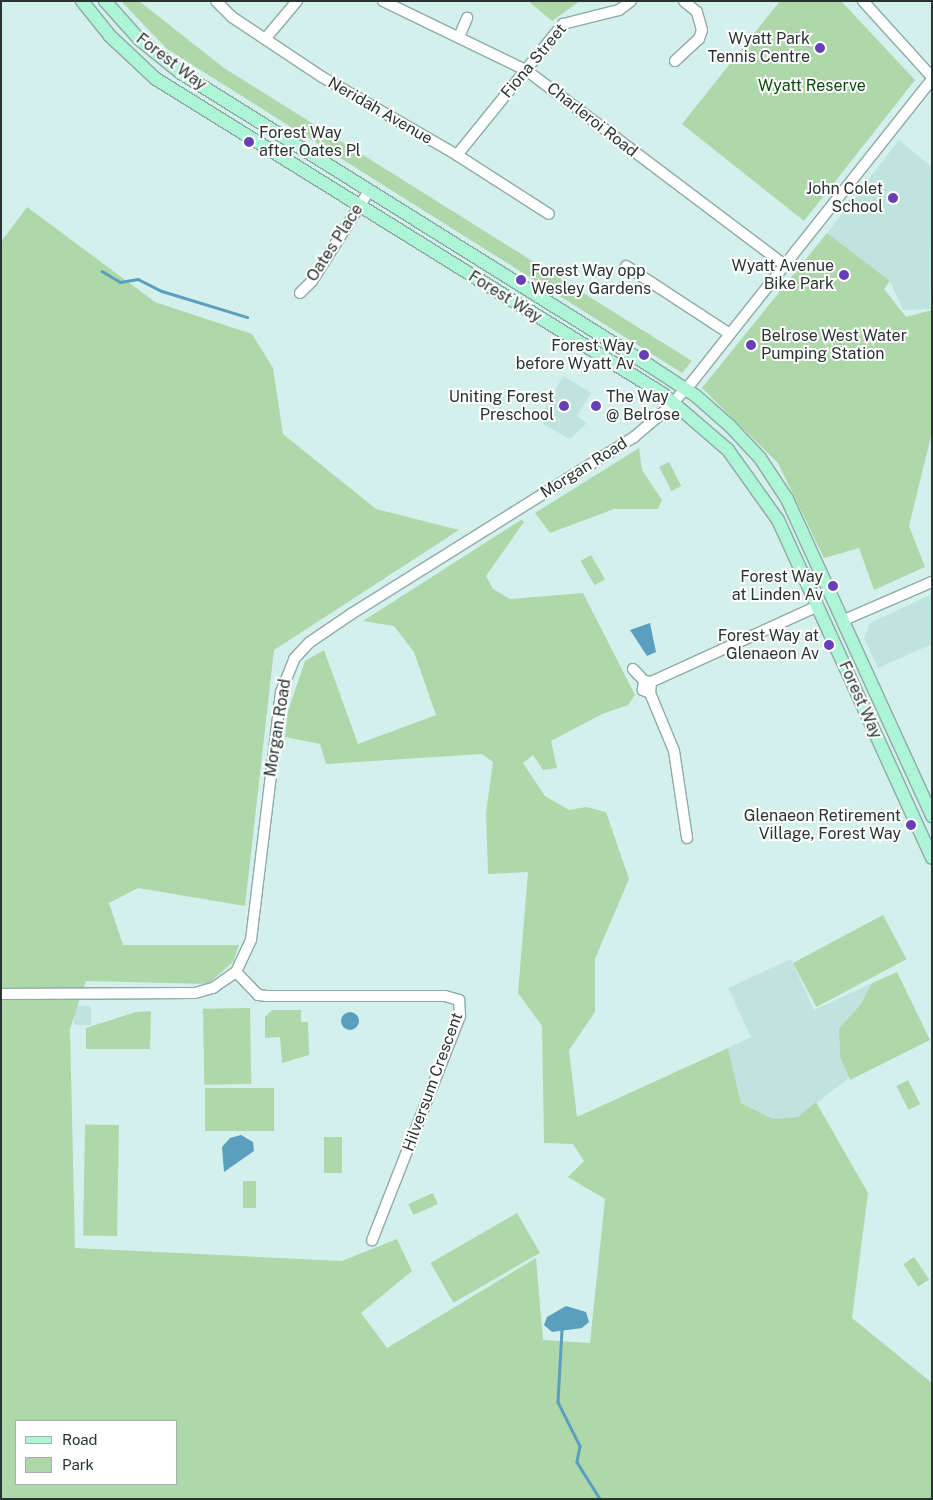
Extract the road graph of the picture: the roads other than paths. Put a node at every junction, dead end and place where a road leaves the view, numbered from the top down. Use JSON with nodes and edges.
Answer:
{"nodes":[{"id":1,"x":82,"y":1,"type":"edge"},
{"id":2,"x":105,"y":1,"type":"edge"},
{"id":3,"x":216,"y":1,"type":"edge"},
{"id":4,"x":297,"y":1,"type":"edge"},
{"id":5,"x":383,"y":1,"type":"edge"},
{"id":6,"x":631,"y":1,"type":"edge"},
{"id":7,"x":684,"y":1,"type":"edge"},
{"id":8,"x":863,"y":1,"type":"edge"},
{"id":9,"x":467,"y":18,"type":"dead end"},
{"id":10,"x":459,"y":37,"type":"junction"},
{"id":11,"x":265,"y":39,"type":"junction"},
{"id":12,"x":675,"y":61,"type":"dead end"},
{"id":13,"x":526,"y":70,"type":"junction"},
{"id":14,"x":932,"y":78,"type":"edge"},
{"id":15,"x":457,"y":155,"type":"junction"},
{"id":16,"x":369,"y":191,"type":"junction"},
{"id":17,"x":360,"y":206,"type":"junction"},
{"id":18,"x":549,"y":214,"type":"dead end"},
{"id":19,"x":785,"y":265,"type":"junction"},
{"id":20,"x":626,"y":266,"type":"dead end"},
{"id":21,"x":300,"y":293,"type":"dead end"},
{"id":22,"x":730,"y":334,"type":"junction"},
{"id":23,"x":686,"y":389,"type":"junction"},
{"id":24,"x":674,"y":402,"type":"junction"},
{"id":25,"x":806,"y":538,"type":"junction"},
{"id":26,"x":932,"y":582,"type":"edge"},
{"id":27,"x":818,"y":606,"type":"junction"},
{"id":28,"x":844,"y":620,"type":"junction"},
{"id":29,"x":633,"y":668,"type":"dead end"},
{"id":30,"x":865,"y":668,"type":"junction"},
{"id":31,"x":647,"y":682,"type":"junction"},
{"id":32,"x":932,"y":816,"type":"edge"},
{"id":33,"x":687,"y":838,"type":"dead end"},
{"id":34,"x":932,"y":858,"type":"edge"},
{"id":35,"x":236,"y":972,"type":"junction"},
{"id":36,"x":1,"y":994,"type":"edge"},
{"id":37,"x":372,"y":1240,"type":"dead end"}],
"edges":[{"from":1,"to":17,"type":"main road","name":"Forest Way"},
{"from":2,"to":16,"type":"main road","name":"Forest Way"},
{"from":3,"to":11,"type":"street","name":"Neridah Avenue"},
{"from":4,"to":11,"type":"street"},
{"from":5,"to":10,"type":"street","name":"Charleroi Road"},
{"from":6,"to":13,"type":"street","name":"Fiona Street"},
{"from":7,"to":12,"type":"street"},
{"from":8,"to":14,"type":"street"},
{"from":9,"to":10,"type":"street"},
{"from":10,"to":13,"type":"street","name":"Charleroi Road"},
{"from":11,"to":15,"type":"street","name":"Neridah Avenue"},
{"from":13,"to":15,"type":"street","name":"Fiona Street"},
{"from":13,"to":19,"type":"street","name":"Charleroi Road"},
{"from":14,"to":19,"type":"street","name":"Morgan Road"},
{"from":15,"to":18,"type":"street","name":"Neridah Avenue"},
{"from":16,"to":17,"type":"street","name":"Oates Place"},
{"from":16,"to":23,"type":"main road","name":"Forest Way"},
{"from":17,"to":21,"type":"street","name":"Oates Place"},
{"from":17,"to":24,"type":"main road","name":"Forest Way"},
{"from":19,"to":22,"type":"street","name":"Morgan Road"},
{"from":20,"to":22,"type":"street"},
{"from":22,"to":23,"type":"street","name":"Morgan Road"},
{"from":23,"to":24,"type":"street","name":"Morgan Road"},
{"from":23,"to":25,"type":"main road","name":"Forest Way"},
{"from":24,"to":27,"type":"main road","name":"Forest Way"},
{"from":24,"to":35,"type":"street","name":"Morgan Road"},
{"from":25,"to":27,"type":"main road"},
{"from":25,"to":28,"type":"main road","name":"Forest Way"},
{"from":26,"to":28,"type":"street"},
{"from":27,"to":30,"type":"main road"},
{"from":27,"to":31,"type":"street"},
{"from":27,"to":34,"type":"main road","name":"Forest Way"},
{"from":28,"to":30,"type":"main road","name":"Forest Way"},
{"from":29,"to":31,"type":"street"},
{"from":30,"to":32,"type":"main road","name":"Forest Way"},
{"from":31,"to":33,"type":"street"},
{"from":35,"to":36,"type":"street","name":"Morgan Road"},
{"from":35,"to":37,"type":"street","name":"Hilversum Crescent"}]}
